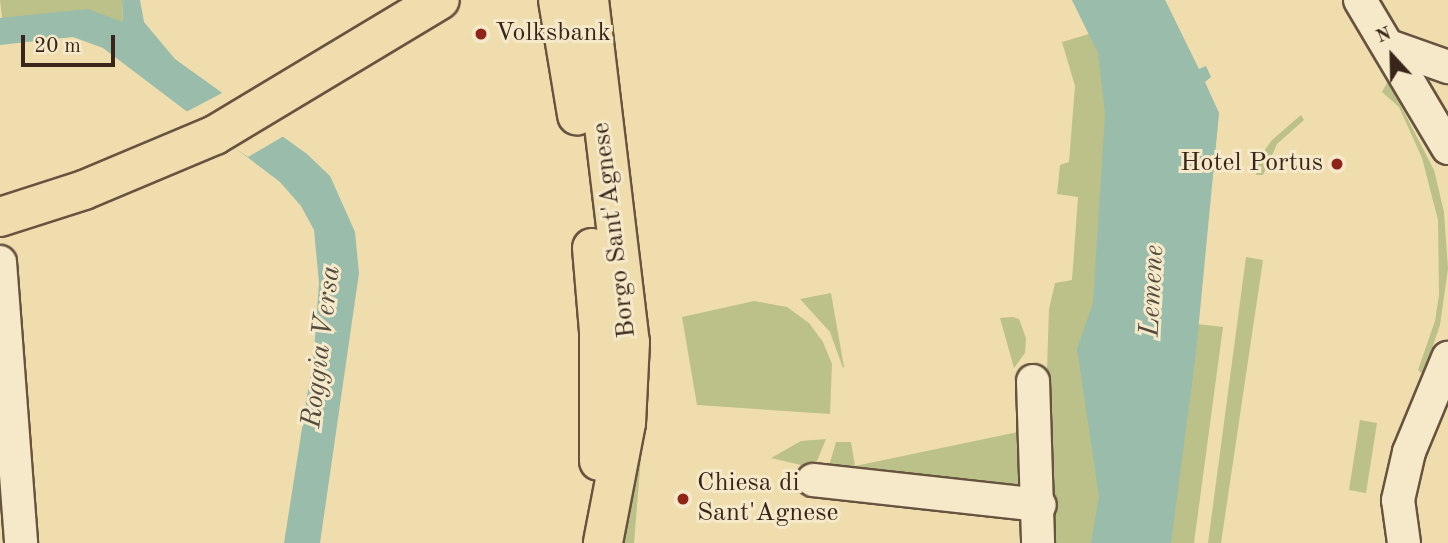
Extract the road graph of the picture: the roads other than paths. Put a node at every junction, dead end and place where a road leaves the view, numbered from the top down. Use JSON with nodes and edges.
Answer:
{"nodes":[{"id":1,"x":410,"y":0,"type":"edge"},
{"id":2,"x":440,"y":0,"type":"edge"},
{"id":3,"x":558,"y":0,"type":"edge"},
{"id":4,"x":590,"y":0,"type":"edge"},
{"id":5,"x":1360,"y":0,"type":"edge"},
{"id":6,"x":1389,"y":46,"type":"junction"},
{"id":7,"x":352,"y":51,"type":"junction"},
{"id":8,"x":1448,"y":67,"type":"edge"},
{"id":9,"x":1448,"y":148,"type":"edge"},
{"id":10,"x":0,"y":217,"type":"edge"},
{"id":11,"x":0,"y":262,"type":"edge"},
{"id":12,"x":1448,"y":358,"type":"edge"},
{"id":13,"x":1033,"y":381,"type":"dead end"},
{"id":14,"x":813,"y":480,"type":"dead end"},
{"id":15,"x":1040,"y":505,"type":"junction"},
{"id":16,"x":21,"y":543,"type":"edge"},
{"id":17,"x":602,"y":543,"type":"edge"},
{"id":18,"x":1038,"y":543,"type":"edge"},
{"id":19,"x":1404,"y":543,"type":"edge"}],
"edges":[{"from":1,"to":7,"type":"main road"},
{"from":2,"to":7,"type":"main road"},
{"from":3,"to":17,"type":"main road","name":"Borgo Sant'Agnese"},
{"from":4,"to":17,"type":"main road","name":"Borgo Sant'Agnese"},
{"from":5,"to":6,"type":"street"},
{"from":6,"to":8,"type":"street"},
{"from":6,"to":9,"type":"street"},
{"from":7,"to":10,"type":"main road"},
{"from":11,"to":16,"type":"street"},
{"from":12,"to":19,"type":"street"},
{"from":13,"to":15,"type":"street"},
{"from":14,"to":15,"type":"street"},
{"from":15,"to":18,"type":"street"}]}
